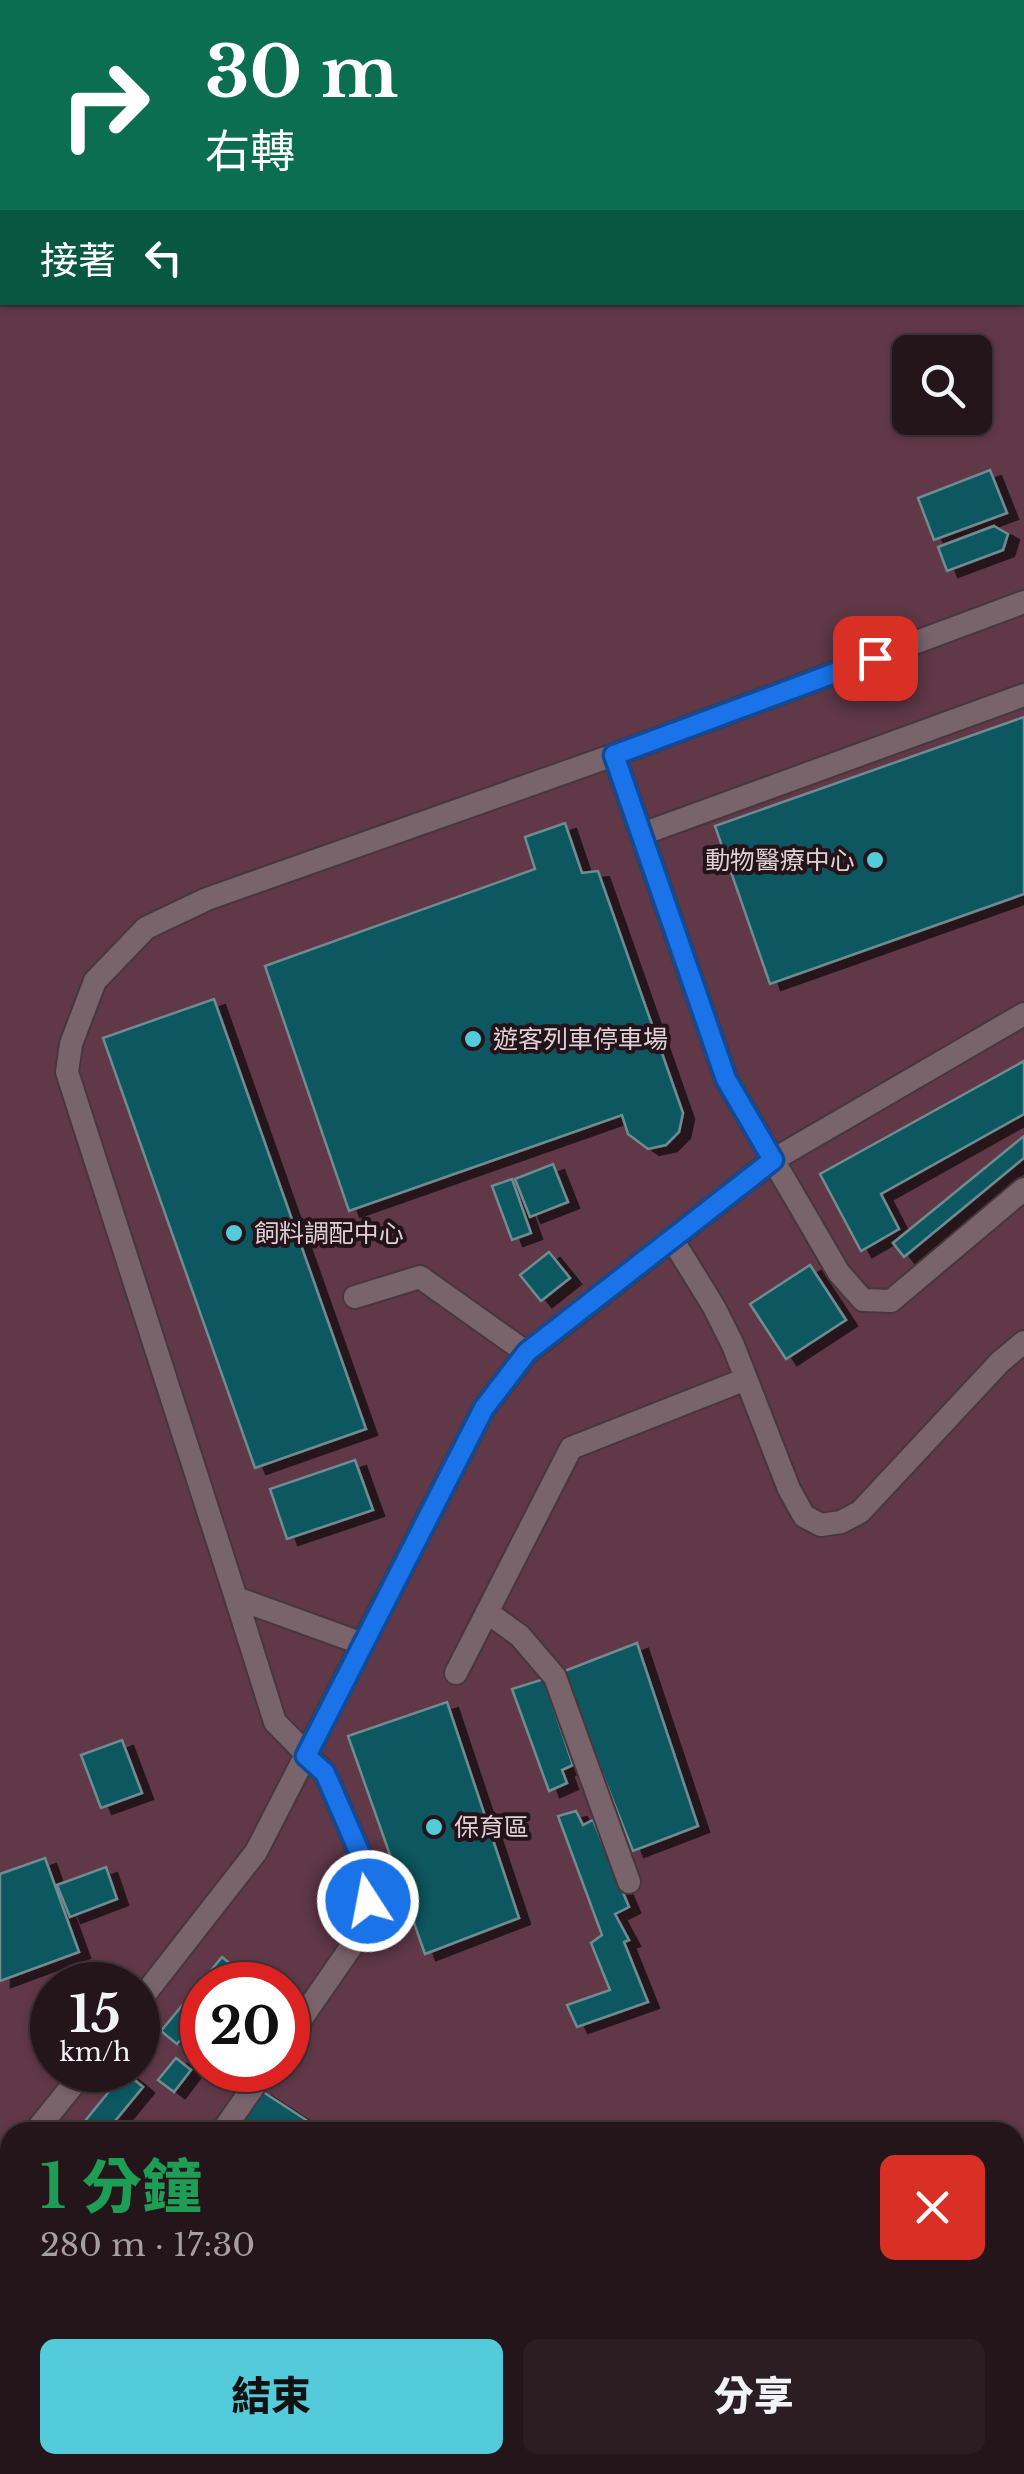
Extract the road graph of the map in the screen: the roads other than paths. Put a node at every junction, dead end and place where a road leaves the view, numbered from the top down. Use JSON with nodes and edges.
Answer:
{"nodes":[{"id":1,"x":1024,"y":602,"type":"edge"},
{"id":2,"x":1024,"y":695,"type":"edge"},
{"id":3,"x":614,"y":755,"type":"junction"},
{"id":4,"x":642,"y":834,"type":"junction"},
{"id":5,"x":1024,"y":1014,"type":"edge"},
{"id":6,"x":773,"y":1160,"type":"junction"},
{"id":7,"x":1024,"y":1189,"type":"edge"},
{"id":8,"x":672,"y":1238,"type":"junction"},
{"id":9,"x":354,"y":1297,"type":"dead end"},
{"id":10,"x":1024,"y":1342,"type":"edge"},
{"id":11,"x":527,"y":1352,"type":"junction"},
{"id":12,"x":746,"y":1379,"type":"junction"},
{"id":13,"x":236,"y":1598,"type":"junction"},
{"id":14,"x":487,"y":1612,"type":"junction"},
{"id":15,"x":363,"y":1644,"type":"junction"},
{"id":16,"x":456,"y":1673,"type":"dead end"},
{"id":17,"x":306,"y":1756,"type":"junction"},
{"id":18,"x":629,"y":1882,"type":"dead end"},
{"id":19,"x":160,"y":1974,"type":"edge"},
{"id":20,"x":310,"y":2006,"type":"edge"},
{"id":21,"x":67,"y":2092,"type":"edge"},
{"id":22,"x":250,"y":2092,"type":"edge"},
{"id":23,"x":44,"y":2122,"type":"edge"},
{"id":24,"x":229,"y":2122,"type":"edge"}],
"edges":[{"from":1,"to":3,"type":"lane"},
{"from":2,"to":4,"type":"lane"},
{"from":3,"to":4,"type":"lane"},
{"from":3,"to":13,"type":"lane"},
{"from":4,"to":6,"type":"lane"},
{"from":5,"to":6,"type":"lane"},
{"from":6,"to":7,"type":"lane"},
{"from":6,"to":8,"type":"lane"},
{"from":8,"to":11,"type":"lane"},
{"from":8,"to":12,"type":"lane"},
{"from":9,"to":11,"type":"lane"},
{"from":10,"to":12,"type":"lane"},
{"from":11,"to":15,"type":"lane"},
{"from":12,"to":14,"type":"lane"},
{"from":13,"to":15,"type":"lane"},
{"from":13,"to":17,"type":"lane"},
{"from":14,"to":16,"type":"lane"},
{"from":14,"to":18,"type":"lane"},
{"from":15,"to":17,"type":"lane"},
{"from":17,"to":19,"type":"lane"},
{"from":17,"to":20,"type":"lane"},
{"from":21,"to":23,"type":"lane"},
{"from":22,"to":24,"type":"lane"}]}
